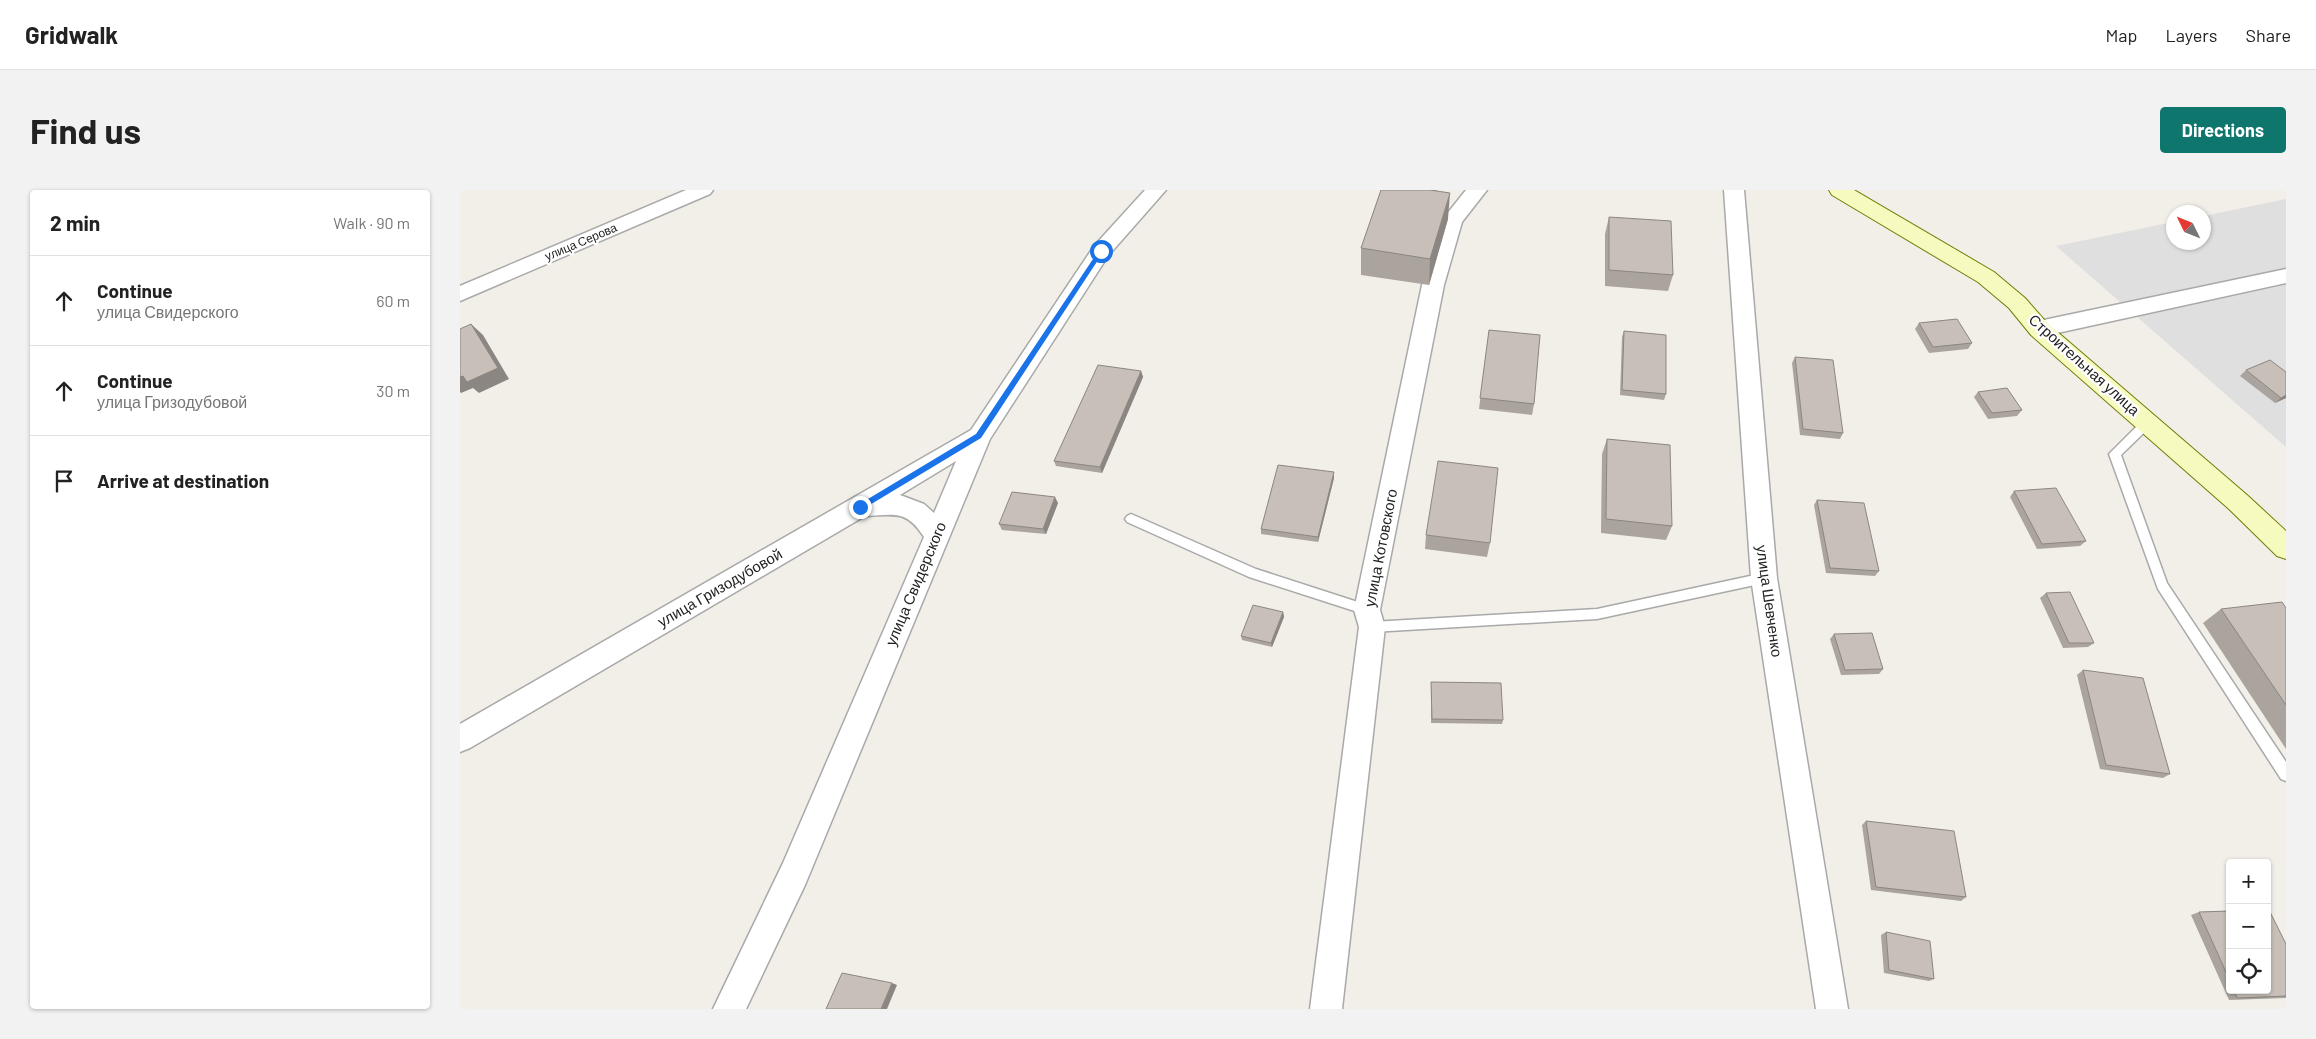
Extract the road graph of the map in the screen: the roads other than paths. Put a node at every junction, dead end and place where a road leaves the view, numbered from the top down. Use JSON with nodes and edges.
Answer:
{"nodes":[{"id":1,"x":703,"y":190,"type":"edge"},
{"id":2,"x":1156,"y":190,"type":"edge"},
{"id":3,"x":1477,"y":190,"type":"edge"},
{"id":4,"x":1734,"y":190,"type":"edge"},
{"id":5,"x":1839,"y":190,"type":"edge"},
{"id":6,"x":2286,"y":276,"type":"edge"},
{"id":7,"x":460,"y":294,"type":"edge"},
{"id":8,"x":2039,"y":329,"type":"junction"},
{"id":9,"x":2147,"y":423,"type":"junction"},
{"id":10,"x":979,"y":436,"type":"junction"},
{"id":11,"x":860,"y":507,"type":"junction"},
{"id":12,"x":1131,"y":519,"type":"dead end"},
{"id":13,"x":937,"y":536,"type":"junction"},
{"id":14,"x":2286,"y":548,"type":"edge"},
{"id":15,"x":1764,"y":578,"type":"junction"},
{"id":16,"x":1370,"y":618,"type":"junction"},
{"id":17,"x":460,"y":739,"type":"edge"},
{"id":18,"x":2286,"y":774,"type":"edge"},
{"id":19,"x":729,"y":1009,"type":"edge"},
{"id":20,"x":1326,"y":1009,"type":"edge"},
{"id":21,"x":1832,"y":1009,"type":"edge"}],
"edges":[{"from":1,"to":7,"type":"street","name":"улица Серова"},
{"from":2,"to":10,"type":"street","name":"улица Свидерского"},
{"from":3,"to":16,"type":"street","name":"улица Котовского"},
{"from":4,"to":15,"type":"street","name":"улица Шевченко"},
{"from":5,"to":8,"type":"main road","name":"Строительная улица"},
{"from":6,"to":8,"type":"street"},
{"from":8,"to":9,"type":"main road","name":"Строительная улица"},
{"from":9,"to":14,"type":"main road","name":"Строительная улица"},
{"from":9,"to":18,"type":"lane"},
{"from":10,"to":11,"type":"street","name":"улица Гризодубовой"},
{"from":10,"to":13,"type":"street","name":"улица Свидерского"},
{"from":11,"to":13,"type":"street"},
{"from":11,"to":17,"type":"street","name":"улица Гризодубовой"},
{"from":12,"to":16,"type":"lane"},
{"from":13,"to":19,"type":"street","name":"улица Свидерского"},
{"from":15,"to":16,"type":"lane"},
{"from":15,"to":21,"type":"street","name":"улица Шевченко"},
{"from":16,"to":20,"type":"street","name":"улица Котовского"}]}
